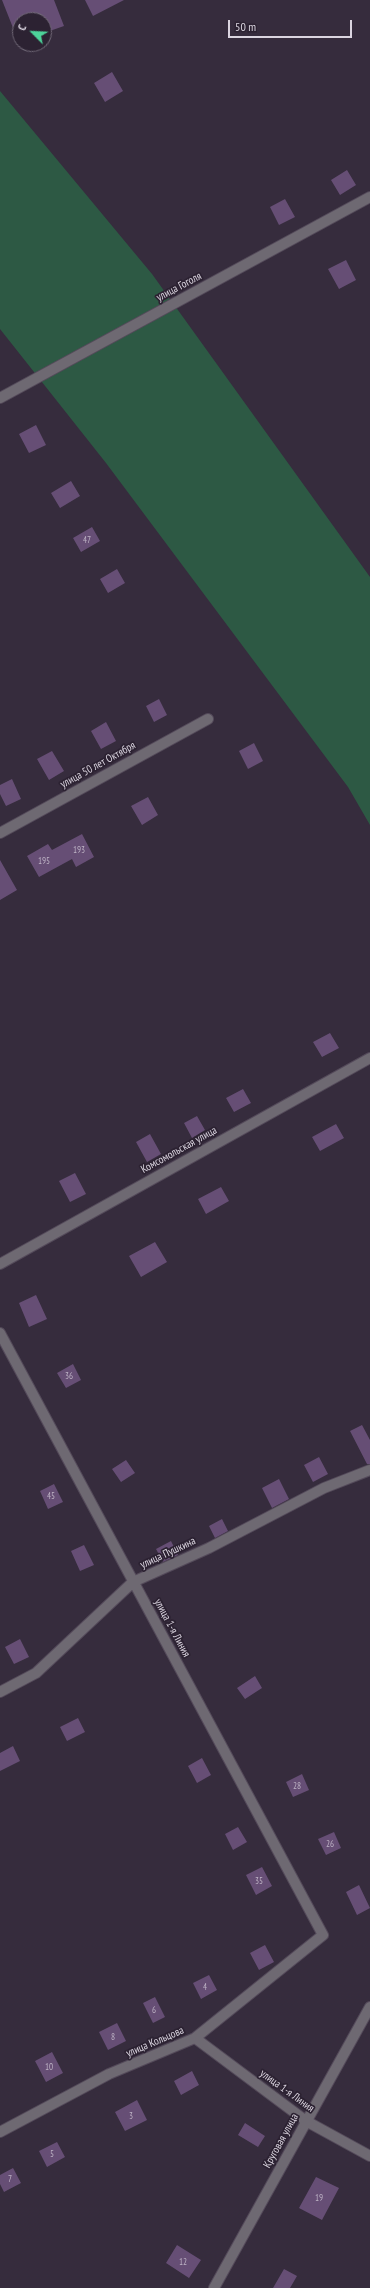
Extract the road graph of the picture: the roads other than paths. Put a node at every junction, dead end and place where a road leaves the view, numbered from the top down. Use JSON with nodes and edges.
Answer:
{"nodes":[{"id":1,"x":370,"y":197,"type":"edge"},
{"id":2,"x":0,"y":398,"type":"edge"},
{"id":3,"x":208,"y":719,"type":"dead end"},
{"id":4,"x":0,"y":833,"type":"edge"},
{"id":5,"x":370,"y":1058,"type":"edge"},
{"id":6,"x":0,"y":1264,"type":"edge"},
{"id":7,"x":0,"y":1333,"type":"edge"},
{"id":8,"x":370,"y":1470,"type":"edge"},
{"id":9,"x":133,"y":1582,"type":"junction"},
{"id":10,"x":0,"y":1692,"type":"edge"},
{"id":11,"x":323,"y":1934,"type":"joint"},
{"id":12,"x":370,"y":2007,"type":"edge"},
{"id":13,"x":195,"y":2038,"type":"junction"},
{"id":14,"x":306,"y":2121,"type":"junction"},
{"id":15,"x":0,"y":2132,"type":"edge"},
{"id":16,"x":370,"y":2156,"type":"edge"},
{"id":17,"x":214,"y":2288,"type":"edge"}],
"edges":[{"from":1,"to":2,"type":"street","name":"улица Гоголя"},
{"from":3,"to":4,"type":"street","name":"улица 50 лет Октября"},
{"from":5,"to":6,"type":"street","name":"Комсомольская улица"},
{"from":7,"to":9,"type":"street","name":"улица 1-я Линия"},
{"from":8,"to":9,"type":"street","name":"улица Пушкина"},
{"from":9,"to":10,"type":"street","name":"улица Пушкина"},
{"from":9,"to":11,"type":"street","name":"улица 1-я Линия"},
{"from":11,"to":13,"type":"street","name":"улица Кольцова"},
{"from":12,"to":14,"type":"street","name":"Круговая улица"},
{"from":13,"to":14,"type":"street","name":"улица 1-я Линия"},
{"from":13,"to":15,"type":"street","name":"улица Кольцова"},
{"from":14,"to":16,"type":"street","name":"улица 1-я Линия"},
{"from":14,"to":17,"type":"street","name":"Круговая улица"}]}
